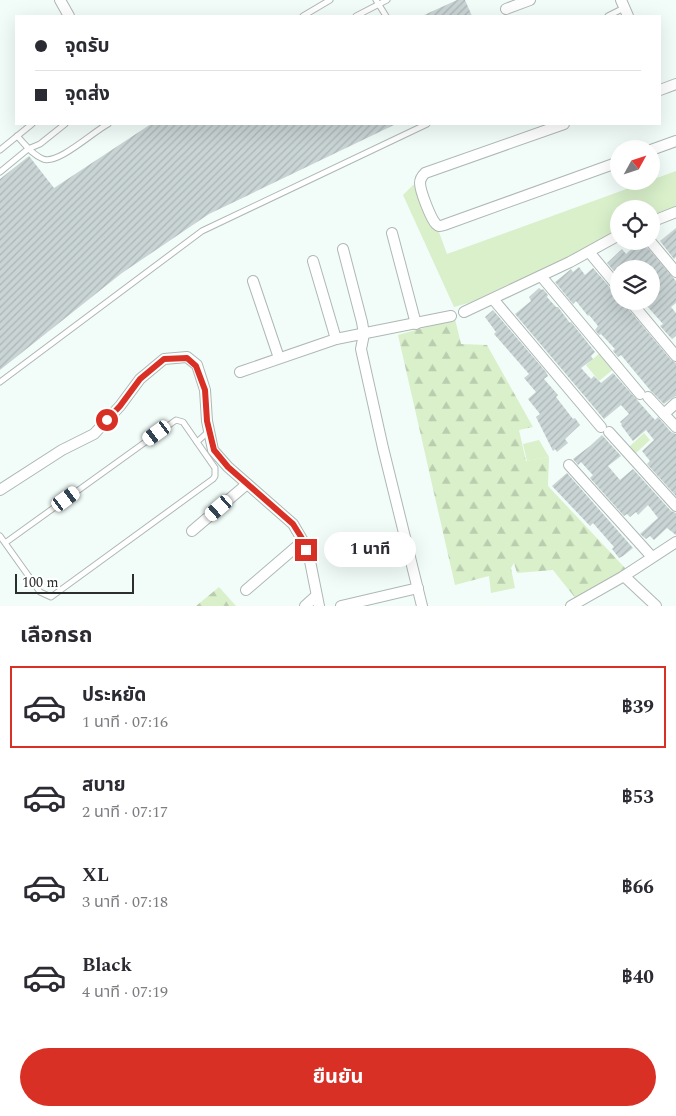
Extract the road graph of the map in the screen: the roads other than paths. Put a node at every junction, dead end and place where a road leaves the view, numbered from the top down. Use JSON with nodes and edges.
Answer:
{"nodes":[{"id":1,"x":60,"y":0,"type":"edge"},
{"id":2,"x":330,"y":0,"type":"edge"},
{"id":3,"x":387,"y":0,"type":"edge"},
{"id":4,"x":530,"y":0,"type":"edge"},
{"id":5,"x":377,"y":2,"type":"edge"},
{"id":6,"x":624,"y":8,"type":"edge"},
{"id":7,"x":506,"y":9,"type":"dead end"},
{"id":8,"x":68,"y":15,"type":"edge"},
{"id":9,"x":305,"y":15,"type":"edge"},
{"id":10,"x":358,"y":15,"type":"edge"},
{"id":11,"x":385,"y":15,"type":"edge"},
{"id":12,"x":610,"y":15,"type":"edge"},
{"id":13,"x":676,"y":84,"type":"edge"},
{"id":14,"x":661,"y":90,"type":"edge"},
{"id":15,"x":31,"y":125,"type":"edge"},
{"id":16,"x":64,"y":125,"type":"edge"},
{"id":17,"x":107,"y":125,"type":"edge"},
{"id":18,"x":424,"y":125,"type":"edge"},
{"id":19,"x":561,"y":125,"type":"edge"},
{"id":20,"x":17,"y":136,"type":"junction"},
{"id":21,"x":676,"y":141,"type":"edge"},
{"id":22,"x":660,"y":147,"type":"edge"},
{"id":23,"x":28,"y":149,"type":"junction"},
{"id":24,"x":0,"y":150,"type":"edge"},
{"id":25,"x":610,"y":165,"type":"edge"},
{"id":26,"x":0,"y":172,"type":"edge"},
{"id":27,"x":676,"y":212,"type":"edge"},
{"id":28,"x":660,"y":218,"type":"edge"},
{"id":29,"x":392,"y":233,"type":"dead end"},
{"id":30,"x":610,"y":240,"type":"edge"},
{"id":31,"x":343,"y":249,"type":"dead end"},
{"id":32,"x":658,"y":250,"type":"edge"},
{"id":33,"x":589,"y":252,"type":"junction"},
{"id":34,"x":313,"y":261,"type":"dead end"},
{"id":35,"x":676,"y":272,"type":"edge"},
{"id":36,"x":541,"y":276,"type":"junction"},
{"id":37,"x":610,"y":277,"type":"edge"},
{"id":38,"x":253,"y":281,"type":"dead end"},
{"id":39,"x":493,"y":299,"type":"junction"},
{"id":40,"x":638,"y":310,"type":"edge"},
{"id":41,"x":464,"y":312,"type":"dead end"},
{"id":42,"x":451,"y":316,"type":"dead end"},
{"id":43,"x":416,"y":324,"type":"junction"},
{"id":44,"x":364,"y":334,"type":"junction"},
{"id":45,"x":336,"y":339,"type":"junction"},
{"id":46,"x":676,"y":356,"type":"edge"},
{"id":47,"x":279,"y":358,"type":"junction"},
{"id":48,"x":240,"y":372,"type":"dead end"},
{"id":49,"x":0,"y":382,"type":"edge"},
{"id":50,"x":676,"y":403,"type":"edge"},
{"id":51,"x":664,"y":414,"type":"junction"},
{"id":52,"x":676,"y":427,"type":"edge"},
{"id":53,"x":209,"y":431,"type":"junction"},
{"id":54,"x":196,"y":442,"type":"junction"},
{"id":55,"x":569,"y":465,"type":"dead end"},
{"id":56,"x":247,"y":484,"type":"junction"},
{"id":57,"x":0,"y":490,"type":"edge"},
{"id":58,"x":676,"y":506,"type":"edge"},
{"id":59,"x":192,"y":531,"type":"dead end"},
{"id":60,"x":0,"y":536,"type":"edge"},
{"id":61,"x":303,"y":540,"type":"junction"},
{"id":62,"x":676,"y":542,"type":"edge"},
{"id":63,"x":5,"y":543,"type":"junction"},
{"id":64,"x":652,"y":557,"type":"junction"},
{"id":65,"x":624,"y":576,"type":"junction"},
{"id":66,"x":418,"y":588,"type":"junction"},
{"id":67,"x":246,"y":590,"type":"dead end"},
{"id":68,"x":318,"y":601,"type":"edge"},
{"id":69,"x":305,"y":606,"type":"edge"},
{"id":70,"x":341,"y":606,"type":"edge"},
{"id":71,"x":422,"y":606,"type":"edge"},
{"id":72,"x":571,"y":606,"type":"edge"},
{"id":73,"x":656,"y":606,"type":"edge"}],
"edges":[{"from":1,"to":8,"type":"street"},
{"from":2,"to":9,"type":"lane"},
{"from":3,"to":5,"type":"lane"},
{"from":4,"to":7,"type":"street"},
{"from":5,"to":10,"type":"lane"},
{"from":5,"to":11,"type":"lane"},
{"from":6,"to":12,"type":"lane"},
{"from":13,"to":14,"type":"street"},
{"from":15,"to":20,"type":"lane"},
{"from":16,"to":23,"type":"lane"},
{"from":17,"to":23,"type":"lane"},
{"from":18,"to":49,"type":"lane"},
{"from":19,"to":25,"type":"street"},
{"from":20,"to":23,"type":"lane"},
{"from":20,"to":24,"type":"lane"},
{"from":21,"to":22,"type":"street"},
{"from":23,"to":26,"type":"lane"},
{"from":27,"to":28,"type":"street"},
{"from":29,"to":43,"type":"street"},
{"from":30,"to":33,"type":"street"},
{"from":31,"to":44,"type":"street"},
{"from":32,"to":35,"type":"street"},
{"from":33,"to":36,"type":"street"},
{"from":33,"to":37,"type":"street"},
{"from":34,"to":45,"type":"street"},
{"from":36,"to":39,"type":"street"},
{"from":36,"to":51,"type":"street"},
{"from":38,"to":47,"type":"street"},
{"from":39,"to":41,"type":"street"},
{"from":39,"to":58,"type":"street"},
{"from":40,"to":46,"type":"street"},
{"from":42,"to":43,"type":"street"},
{"from":43,"to":44,"type":"street"},
{"from":44,"to":45,"type":"street"},
{"from":44,"to":66,"type":"street"},
{"from":45,"to":47,"type":"street"},
{"from":47,"to":48,"type":"street"},
{"from":50,"to":51,"type":"street"},
{"from":51,"to":52,"type":"street"},
{"from":53,"to":54,"type":"lane"},
{"from":53,"to":56,"type":"street"},
{"from":53,"to":57,"type":"street"},
{"from":54,"to":63,"type":"lane"},
{"from":54,"to":63,"type":"lane"},
{"from":55,"to":64,"type":"street"},
{"from":56,"to":59,"type":"street"},
{"from":56,"to":61,"type":"street"},
{"from":60,"to":63,"type":"lane"},
{"from":61,"to":67,"type":"street"},
{"from":61,"to":68,"type":"street"},
{"from":62,"to":64,"type":"street"},
{"from":64,"to":65,"type":"street"},
{"from":65,"to":72,"type":"street"},
{"from":65,"to":73,"type":"street"},
{"from":66,"to":70,"type":"street"},
{"from":66,"to":71,"type":"street"},
{"from":68,"to":69,"type":"street"}]}
